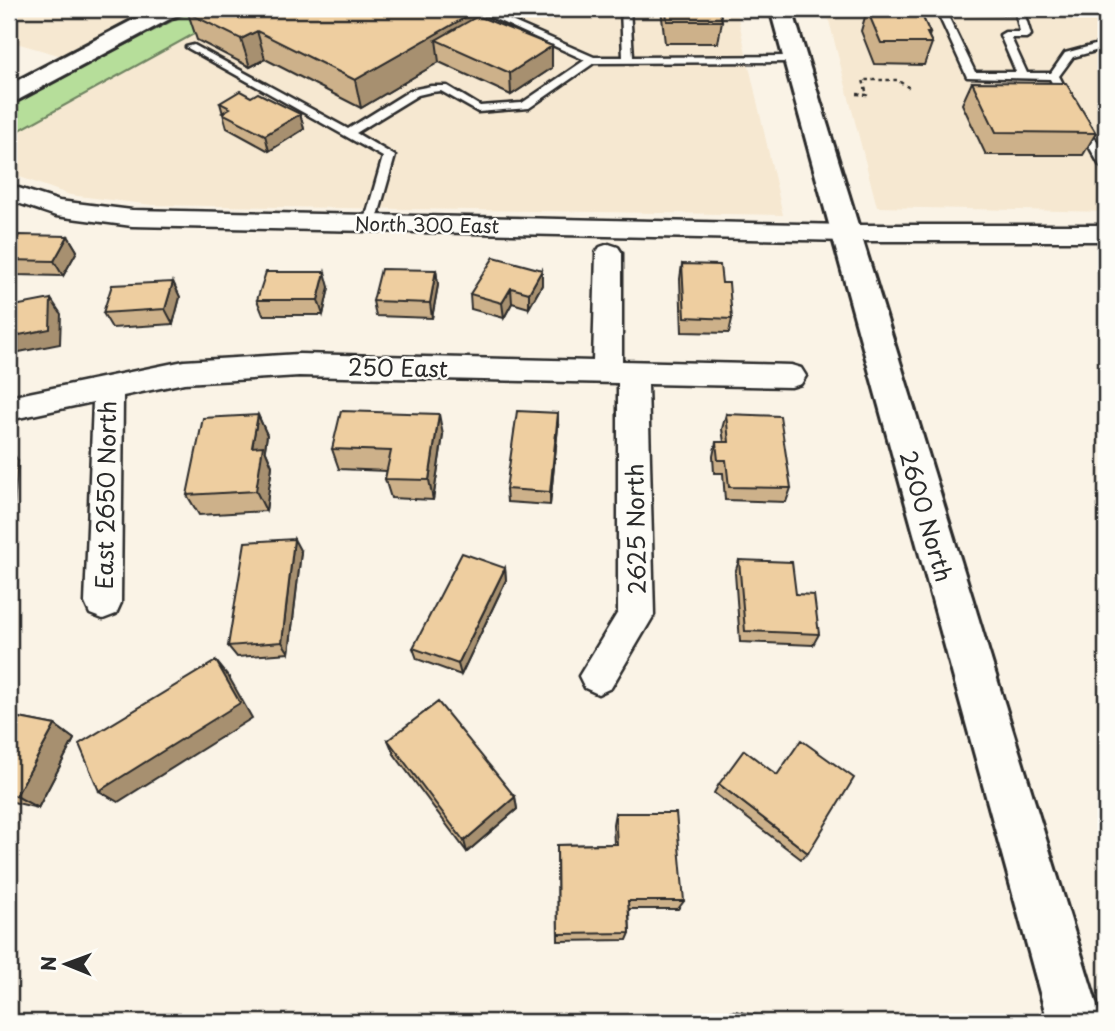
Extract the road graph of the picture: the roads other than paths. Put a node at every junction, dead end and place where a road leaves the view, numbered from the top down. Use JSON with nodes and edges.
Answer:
{"nodes":[{"id":1,"x":171,"y":9,"type":"edge"},
{"id":2,"x":477,"y":9,"type":"edge"},
{"id":3,"x":626,"y":9,"type":"edge"},
{"id":4,"x":781,"y":9,"type":"edge"},
{"id":5,"x":1106,"y":46,"type":"edge"},
{"id":6,"x":191,"y":47,"type":"dead end"},
{"id":7,"x":792,"y":58,"type":"junction"},
{"id":8,"x":628,"y":59,"type":"junction"},
{"id":9,"x":592,"y":60,"type":"junction"},
{"id":10,"x":1023,"y":76,"type":"junction"},
{"id":11,"x":1054,"y":76,"type":"junction"},
{"id":12,"x":9,"y":95,"type":"edge"},
{"id":13,"x":349,"y":133,"type":"junction"},
{"id":14,"x":1106,"y":166,"type":"edge"},
{"id":15,"x":9,"y":192,"type":"edge"},
{"id":16,"x":370,"y":223,"type":"junction"},
{"id":17,"x":848,"y":233,"type":"junction"},
{"id":18,"x":1106,"y":233,"type":"edge"},
{"id":19,"x":609,"y":253,"type":"dead end"},
{"id":20,"x":620,"y":371,"type":"junction"},
{"id":21,"x":791,"y":376,"type":"dead end"},
{"id":22,"x":108,"y":387,"type":"junction"},
{"id":23,"x":9,"y":408,"type":"edge"},
{"id":24,"x":103,"y":603,"type":"dead end"},
{"id":25,"x":598,"y":676,"type":"dead end"},
{"id":26,"x":1075,"y":1022,"type":"edge"}],
"edges":[{"from":1,"to":12,"type":"main road"},
{"from":2,"to":9,"type":"lane"},
{"from":3,"to":8,"type":"lane"},
{"from":4,"to":7,"type":"main road","name":"2600 North"},
{"from":5,"to":11,"type":"lane"},
{"from":6,"to":13,"type":"lane"},
{"from":7,"to":8,"type":"lane"},
{"from":7,"to":17,"type":"main road","name":"2600 North"},
{"from":8,"to":9,"type":"lane"},
{"from":9,"to":13,"type":"lane"},
{"from":10,"to":10,"type":"lane"},
{"from":10,"to":11,"type":"lane"},
{"from":11,"to":14,"type":"lane"},
{"from":13,"to":16,"type":"lane"},
{"from":15,"to":16,"type":"street","name":"North 300 East"},
{"from":16,"to":17,"type":"street","name":"North 300 East"},
{"from":17,"to":18,"type":"street","name":"North 300 East"},
{"from":17,"to":26,"type":"main road","name":"2600 North"},
{"from":19,"to":20,"type":"street","name":"2625 North"},
{"from":20,"to":21,"type":"street","name":"250 East"},
{"from":20,"to":22,"type":"street","name":"250 East"},
{"from":20,"to":25,"type":"street","name":"2625 North"},
{"from":22,"to":23,"type":"street","name":"250 East"},
{"from":22,"to":24,"type":"street","name":"East 2650 North"}]}
